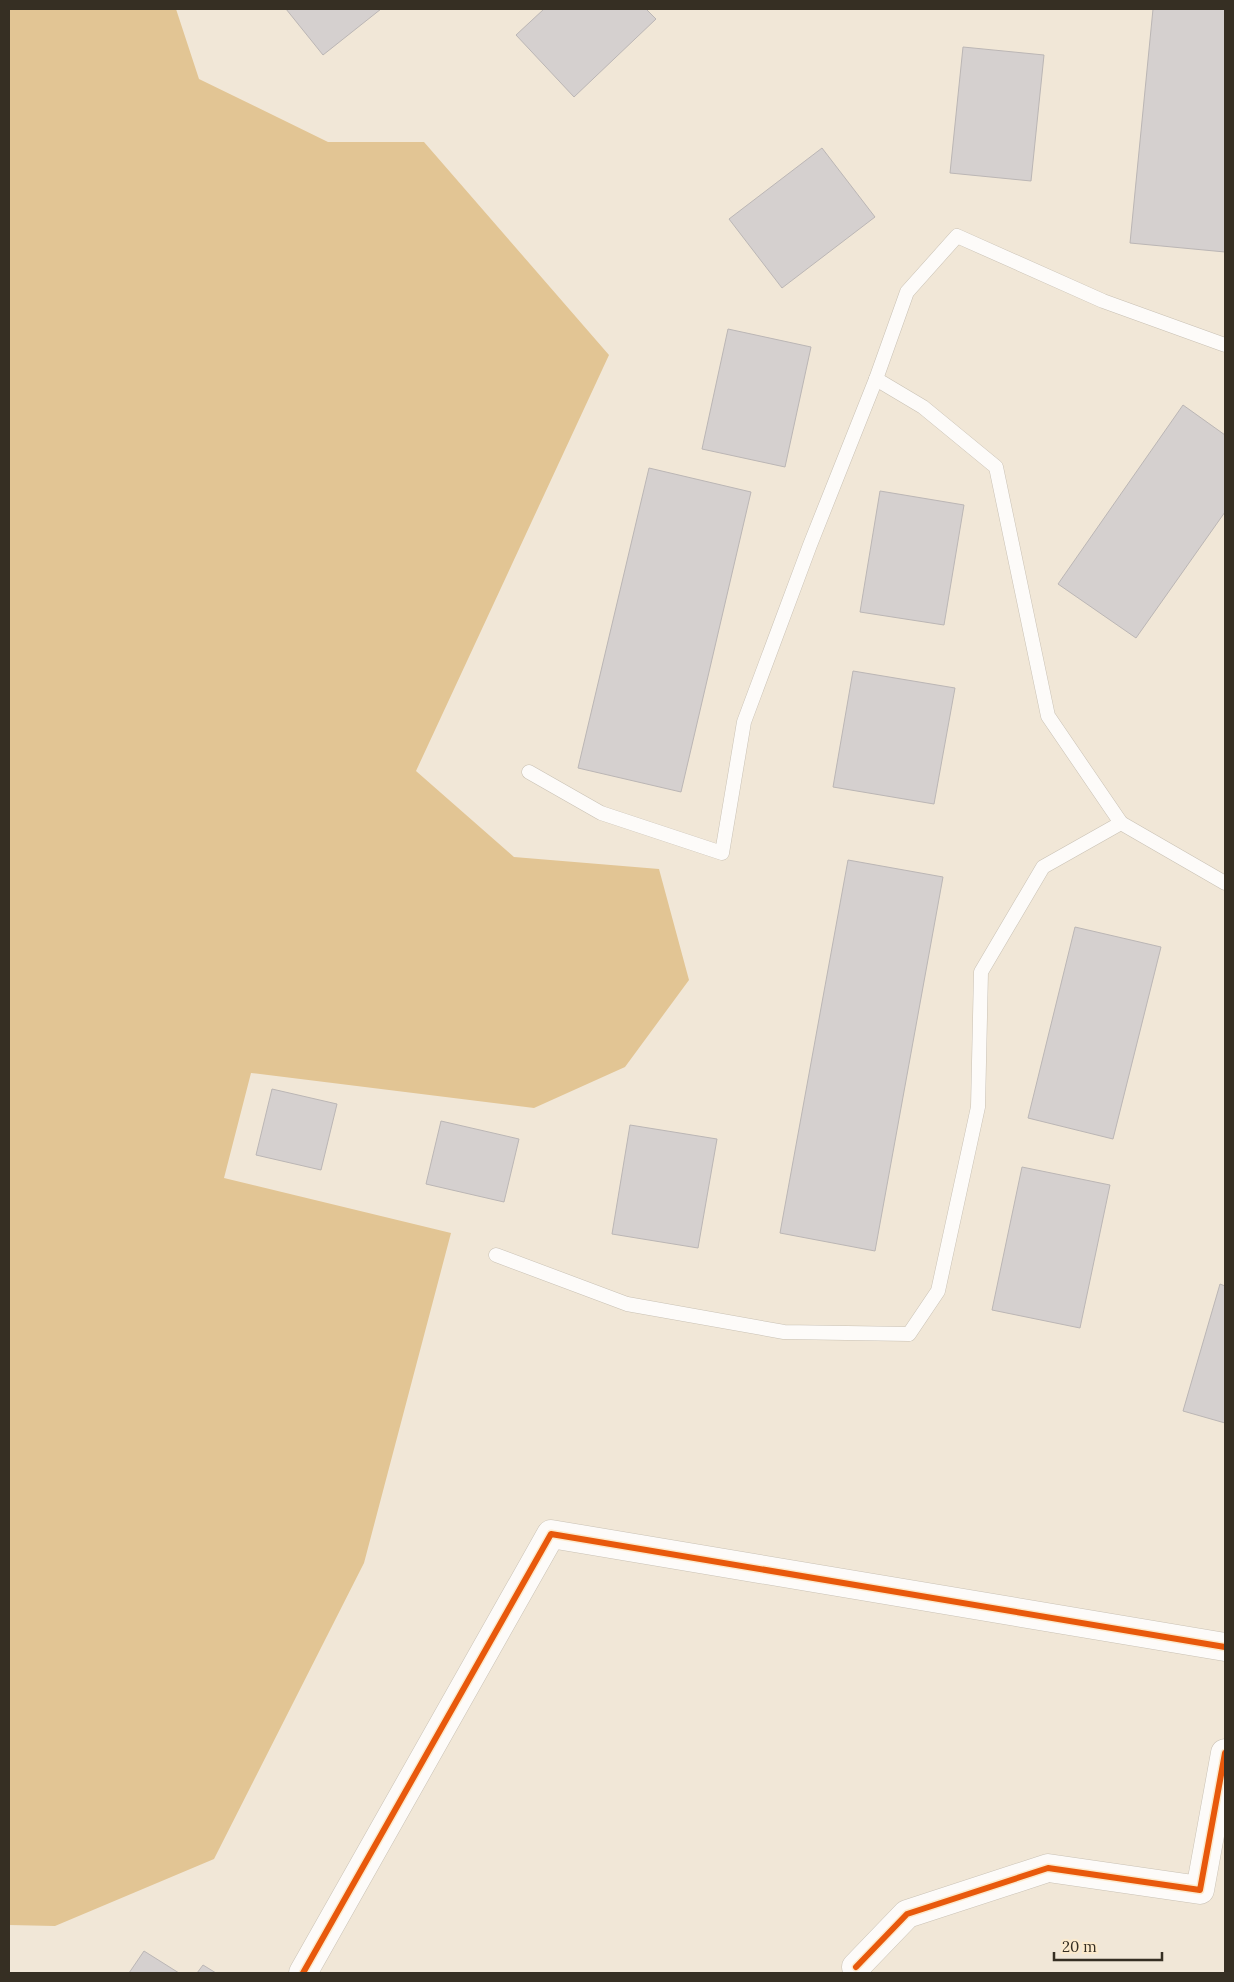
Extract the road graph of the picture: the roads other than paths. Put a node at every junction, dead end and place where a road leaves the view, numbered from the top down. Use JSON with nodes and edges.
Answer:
{"nodes":[{"id":1,"x":1225,"y":345,"type":"edge"},
{"id":2,"x":876,"y":379,"type":"junction"},
{"id":3,"x":529,"y":772,"type":"dead end"},
{"id":4,"x":1122,"y":823,"type":"junction"},
{"id":5,"x":1225,"y":883,"type":"edge"},
{"id":6,"x":496,"y":1256,"type":"dead end"},
{"id":7,"x":1225,"y":1647,"type":"edge"},
{"id":8,"x":1225,"y":1753,"type":"edge"},
{"id":9,"x":858,"y":1971,"type":"edge"},
{"id":10,"x":303,"y":1973,"type":"edge"}],
"edges":[{"from":1,"to":2,"type":"lane"},
{"from":2,"to":3,"type":"lane"},
{"from":2,"to":4,"type":"lane"},
{"from":4,"to":5,"type":"lane"},
{"from":4,"to":6,"type":"lane"},
{"from":7,"to":10,"type":"street"},
{"from":8,"to":9,"type":"street"}]}
